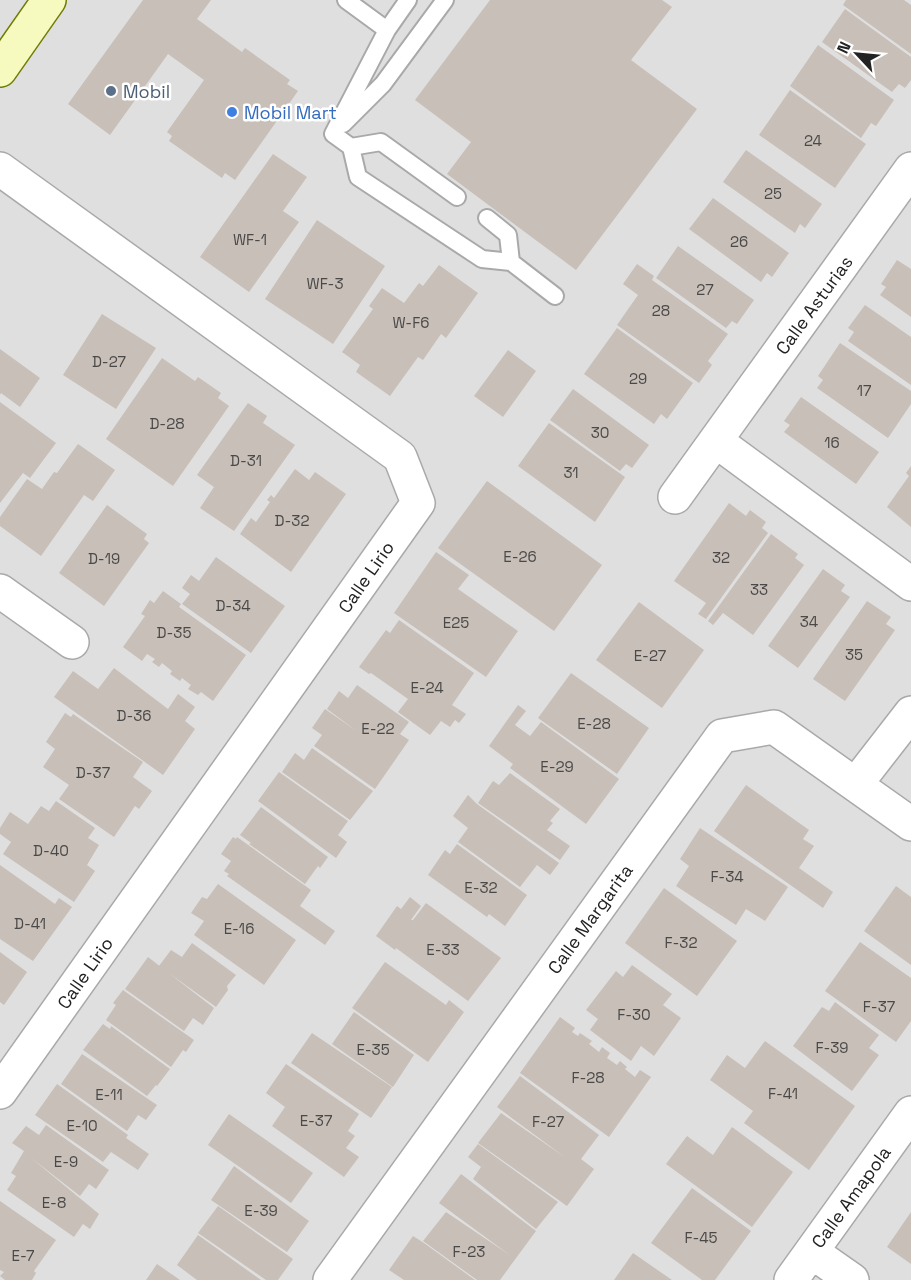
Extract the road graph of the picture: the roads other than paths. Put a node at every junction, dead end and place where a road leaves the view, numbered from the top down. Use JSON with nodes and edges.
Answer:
{"nodes":[{"id":1,"x":49,"y":0,"type":"edge"},
{"id":2,"x":346,"y":0,"type":"edge"},
{"id":3,"x":408,"y":0,"type":"edge"},
{"id":4,"x":445,"y":0,"type":"edge"},
{"id":5,"x":387,"y":30,"type":"junction"},
{"id":6,"x":0,"y":70,"type":"edge"},
{"id":7,"x":333,"y":134,"type":"junction"},
{"id":8,"x":351,"y":147,"type":"junction"},
{"id":9,"x":911,"y":169,"type":"edge"},
{"id":10,"x":0,"y":170,"type":"edge"},
{"id":11,"x":457,"y":196,"type":"dead end"},
{"id":12,"x":487,"y":218,"type":"dead end"},
{"id":13,"x":512,"y":262,"type":"junction"},
{"id":14,"x":555,"y":296,"type":"dead end"},
{"id":15,"x":716,"y":441,"type":"junction"},
{"id":16,"x":675,"y":497,"type":"dead end"},
{"id":17,"x":911,"y":584,"type":"edge"},
{"id":18,"x":0,"y":591,"type":"edge"},
{"id":19,"x":72,"y":642,"type":"dead end"},
{"id":20,"x":911,"y":713,"type":"edge"},
{"id":21,"x":856,"y":784,"type":"junction"},
{"id":22,"x":911,"y":824,"type":"edge"},
{"id":23,"x":0,"y":1092,"type":"edge"},
{"id":24,"x":911,"y":1113,"type":"edge"},
{"id":25,"x":812,"y":1252,"type":"junction"},
{"id":26,"x":330,"y":1280,"type":"edge"},
{"id":27,"x":791,"y":1280,"type":"edge"},
{"id":28,"x":852,"y":1280,"type":"edge"}],
"edges":[{"from":1,"to":6,"type":"street"},
{"from":2,"to":5,"type":"lane"},
{"from":3,"to":5,"type":"lane"},
{"from":4,"to":7,"type":"lane"},
{"from":5,"to":7,"type":"lane"},
{"from":7,"to":8,"type":"lane"},
{"from":8,"to":11,"type":"lane"},
{"from":8,"to":13,"type":"lane"},
{"from":9,"to":15,"type":"street","name":"Calle Asturias"},
{"from":10,"to":23,"type":"street","name":"Calle Lirio"},
{"from":12,"to":13,"type":"lane"},
{"from":13,"to":14,"type":"lane"},
{"from":15,"to":16,"type":"street","name":"Calle Asturias"},
{"from":15,"to":17,"type":"street"},
{"from":18,"to":19,"type":"street"},
{"from":20,"to":21,"type":"street"},
{"from":21,"to":22,"type":"street","name":"Calle Margarita"},
{"from":21,"to":26,"type":"street","name":"Calle Margarita"},
{"from":24,"to":25,"type":"street","name":"Calle Amapola"},
{"from":25,"to":27,"type":"street","name":"Calle Amapola"},
{"from":25,"to":28,"type":"street"}]}
